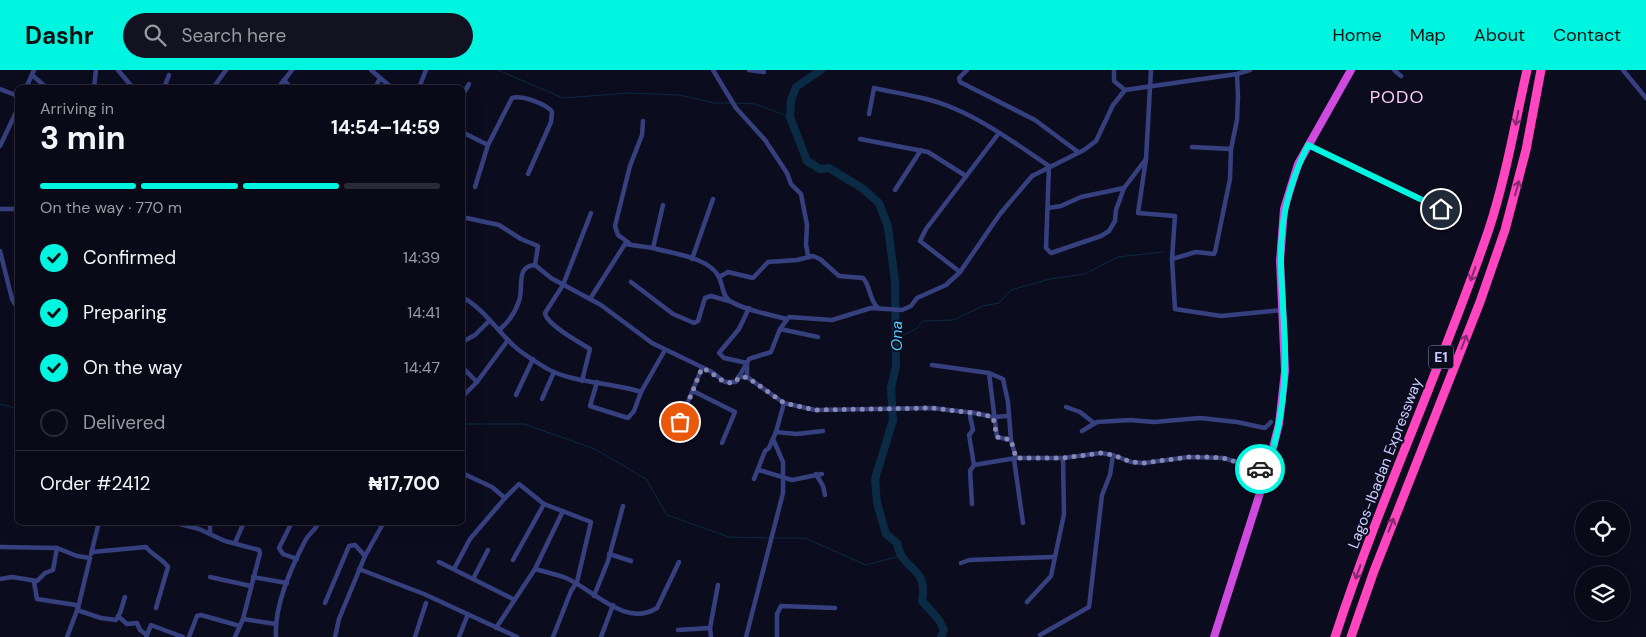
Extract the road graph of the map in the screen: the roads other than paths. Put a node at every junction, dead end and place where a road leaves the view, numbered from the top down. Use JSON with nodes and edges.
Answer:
{"nodes":[{"id":1,"x":96,"y":70,"type":"edge"},
{"id":2,"x":118,"y":70,"type":"edge"},
{"id":3,"x":226,"y":70,"type":"edge"},
{"id":4,"x":292,"y":70,"type":"edge"},
{"id":5,"x":371,"y":70,"type":"edge"},
{"id":6,"x":426,"y":70,"type":"edge"},
{"id":7,"x":712,"y":70,"type":"edge"},
{"id":8,"x":749,"y":70,"type":"edge"},
{"id":9,"x":968,"y":70,"type":"edge"},
{"id":10,"x":1114,"y":70,"type":"edge"},
{"id":11,"x":1151,"y":70,"type":"edge"},
{"id":12,"x":1214,"y":70,"type":"edge"},
{"id":13,"x":1250,"y":70,"type":"edge"},
{"id":14,"x":1351,"y":70,"type":"edge"},
{"id":15,"x":1394,"y":70,"type":"edge"},
{"id":16,"x":1527,"y":70,"type":"edge"},
{"id":17,"x":1541,"y":70,"type":"edge"},
{"id":18,"x":1623,"y":70,"type":"edge"},
{"id":19,"x":33,"y":72,"type":"edge"},
{"id":20,"x":764,"y":72,"type":"dead end"},
{"id":21,"x":1237,"y":74,"type":"junction"},
{"id":22,"x":169,"y":75,"type":"dead end"},
{"id":23,"x":1401,"y":76,"type":"dead end"},
{"id":24,"x":1214,"y":77,"type":"junction"},
{"id":25,"x":380,"y":78,"type":"junction"},
{"id":26,"x":284,"y":80,"type":"junction"},
{"id":27,"x":469,"y":84,"type":"dead end"},
{"id":28,"x":27,"y":85,"type":"edge"},
{"id":29,"x":44,"y":85,"type":"edge"},
{"id":30,"x":94,"y":85,"type":"edge"},
{"id":31,"x":130,"y":85,"type":"edge"},
{"id":32,"x":165,"y":85,"type":"edge"},
{"id":33,"x":215,"y":85,"type":"edge"},
{"id":34,"x":280,"y":85,"type":"edge"},
{"id":35,"x":288,"y":85,"type":"edge"},
{"id":36,"x":377,"y":85,"type":"edge"},
{"id":37,"x":388,"y":85,"type":"edge"},
{"id":38,"x":420,"y":85,"type":"edge"},
{"id":39,"x":1149,"y":87,"type":"junction"},
{"id":40,"x":0,"y":89,"type":"edge"},
{"id":41,"x":1125,"y":90,"type":"junction"},
{"id":42,"x":465,"y":91,"type":"edge"},
{"id":43,"x":15,"y":95,"type":"edge"},
{"id":44,"x":1646,"y":98,"type":"edge"},
{"id":45,"x":15,"y":114,"type":"edge"},
{"id":46,"x":869,"y":114,"type":"dead end"},
{"id":47,"x":644,"y":121,"type":"dead end"},
{"id":48,"x":999,"y":133,"type":"junction"},
{"id":49,"x":465,"y":134,"type":"edge"},
{"id":50,"x":860,"y":139,"type":"dead end"},
{"id":51,"x":2,"y":140,"type":"edge"},
{"id":52,"x":488,"y":145,"type":"junction"},
{"id":53,"x":1308,"y":145,"type":"junction"},
{"id":54,"x":0,"y":146,"type":"edge"},
{"id":55,"x":1192,"y":147,"type":"dead end"},
{"id":56,"x":1231,"y":148,"type":"junction"},
{"id":57,"x":921,"y":150,"type":"junction"},
{"id":58,"x":1078,"y":152,"type":"junction"},
{"id":59,"x":1146,"y":159,"type":"junction"},
{"id":60,"x":1050,"y":166,"type":"junction"},
{"id":61,"x":528,"y":174,"type":"dead end"},
{"id":62,"x":966,"y":176,"type":"junction"},
{"id":63,"x":475,"y":187,"type":"dead end"},
{"id":64,"x":1124,"y":188,"type":"junction"},
{"id":65,"x":895,"y":190,"type":"dead end"},
{"id":66,"x":713,"y":199,"type":"dead end"},
{"id":67,"x":663,"y":205,"type":"dead end"},
{"id":68,"x":1048,"y":208,"type":"junction"},
{"id":69,"x":0,"y":209,"type":"edge"},
{"id":70,"x":15,"y":209,"type":"edge"},
{"id":71,"x":1441,"y":209,"type":"dead end"},
{"id":72,"x":591,"y":213,"type":"dead end"},
{"id":73,"x":465,"y":218,"type":"edge"},
{"id":74,"x":629,"y":244,"type":"junction"},
{"id":75,"x":653,"y":248,"type":"junction"},
{"id":76,"x":0,"y":251,"type":"edge"},
{"id":77,"x":808,"y":256,"type":"junction"},
{"id":78,"x":692,"y":259,"type":"junction"},
{"id":79,"x":1172,"y":259,"type":"junction"},
{"id":80,"x":535,"y":265,"type":"junction"},
{"id":81,"x":960,"y":272,"type":"junction"},
{"id":82,"x":720,"y":277,"type":"junction"},
{"id":83,"x":631,"y":282,"type":"dead end"},
{"id":84,"x":563,"y":285,"type":"junction"},
{"id":85,"x":465,"y":299,"type":"edge"},
{"id":86,"x":590,"y":299,"type":"junction"},
{"id":87,"x":730,"y":301,"type":"junction"},
{"id":88,"x":15,"y":304,"type":"edge"},
{"id":89,"x":749,"y":308,"type":"junction"},
{"id":90,"x":878,"y":308,"type":"junction"},
{"id":91,"x":1282,"y":310,"type":"junction"},
{"id":92,"x":786,"y":319,"type":"junction"},
{"id":93,"x":490,"y":320,"type":"junction"},
{"id":94,"x":780,"y":329,"type":"junction"},
{"id":95,"x":498,"y":330,"type":"junction"},
{"id":96,"x":818,"y":338,"type":"dead end"},
{"id":97,"x":465,"y":340,"type":"edge"},
{"id":98,"x":508,"y":340,"type":"junction"},
{"id":99,"x":665,"y":350,"type":"junction"},
{"id":100,"x":533,"y":359,"type":"junction"},
{"id":101,"x":747,"y":363,"type":"junction"},
{"id":102,"x":932,"y":365,"type":"dead end"},
{"id":103,"x":702,"y":368,"type":"junction"},
{"id":104,"x":465,"y":371,"type":"edge"},
{"id":105,"x":554,"y":372,"type":"junction"},
{"id":106,"x":989,"y":373,"type":"junction"},
{"id":107,"x":747,"y":377,"type":"junction"},
{"id":108,"x":738,"y":378,"type":"junction"},
{"id":109,"x":582,"y":380,"type":"junction"},
{"id":110,"x":477,"y":382,"type":"junction"},
{"id":111,"x":597,"y":382,"type":"junction"},
{"id":112,"x":641,"y":392,"type":"junction"},
{"id":113,"x":693,"y":392,"type":"junction"},
{"id":114,"x":465,"y":394,"type":"edge"},
{"id":115,"x":516,"y":395,"type":"dead end"},
{"id":116,"x":542,"y":399,"type":"dead end"},
{"id":117,"x":784,"y":403,"type":"junction"},
{"id":118,"x":1066,"y":407,"type":"dead end"},
{"id":119,"x":972,"y":412,"type":"junction"},
{"id":120,"x":1008,"y":416,"type":"junction"},
{"id":121,"x":993,"y":417,"type":"junction"},
{"id":122,"x":1094,"y":422,"type":"junction"},
{"id":123,"x":1271,"y":422,"type":"dead end"},
{"id":124,"x":823,"y":431,"type":"dead end"},
{"id":125,"x":1082,"y":431,"type":"dead end"},
{"id":126,"x":776,"y":432,"type":"junction"},
{"id":127,"x":673,"y":437,"type":"dead end"},
{"id":128,"x":773,"y":438,"type":"junction"},
{"id":129,"x":1011,"y":440,"type":"junction"},
{"id":130,"x":722,"y":442,"type":"dead end"},
{"id":131,"x":1113,"y":455,"type":"junction"},
{"id":132,"x":1015,"y":458,"type":"junction"},
{"id":133,"x":1063,"y":458,"type":"junction"},
{"id":134,"x":974,"y":465,"type":"junction"},
{"id":135,"x":759,"y":470,"type":"junction"},
{"id":136,"x":1267,"y":471,"type":"junction"},
{"id":137,"x":465,"y":474,"type":"edge"},
{"id":138,"x":816,"y":474,"type":"junction"},
{"id":139,"x":822,"y":474,"type":"dead end"},
{"id":140,"x":783,"y":476,"type":"junction"},
{"id":141,"x":754,"y":479,"type":"dead end"},
{"id":142,"x":825,"y":495,"type":"dead end"},
{"id":143,"x":505,"y":498,"type":"junction"},
{"id":144,"x":544,"y":504,"type":"junction"},
{"id":145,"x":972,"y":504,"type":"dead end"},
{"id":146,"x":623,"y":506,"type":"dead end"},
{"id":147,"x":563,"y":512,"type":"junction"},
{"id":148,"x":1023,"y":523,"type":"dead end"},
{"id":149,"x":98,"y":525,"type":"edge"},
{"id":150,"x":182,"y":525,"type":"edge"},
{"id":151,"x":210,"y":525,"type":"edge"},
{"id":152,"x":243,"y":525,"type":"edge"},
{"id":153,"x":290,"y":525,"type":"edge"},
{"id":154,"x":318,"y":525,"type":"edge"},
{"id":155,"x":382,"y":525,"type":"edge"},
{"id":156,"x":210,"y":534,"type":"junction"},
{"id":157,"x":235,"y":544,"type":"junction"},
{"id":158,"x":0,"y":547,"type":"edge"},
{"id":159,"x":56,"y":548,"type":"junction"},
{"id":160,"x":488,"y":550,"type":"dead end"},
{"id":161,"x":92,"y":552,"type":"junction"},
{"id":162,"x":609,"y":554,"type":"junction"},
{"id":163,"x":365,"y":556,"type":"junction"},
{"id":164,"x":1053,"y":557,"type":"junction"},
{"id":165,"x":90,"y":558,"type":"junction"},
{"id":166,"x":297,"y":559,"type":"junction"},
{"id":167,"x":513,"y":560,"type":"dead end"},
{"id":168,"x":438,"y":562,"type":"dead end"},
{"id":169,"x":631,"y":562,"type":"dead end"},
{"id":170,"x":679,"y":562,"type":"dead end"},
{"id":171,"x":961,"y":563,"type":"dead end"},
{"id":172,"x":454,"y":569,"type":"junction"},
{"id":173,"x":535,"y":569,"type":"junction"},
{"id":174,"x":360,"y":570,"type":"junction"},
{"id":175,"x":210,"y":577,"type":"dead end"},
{"id":176,"x":253,"y":577,"type":"junction"},
{"id":177,"x":0,"y":579,"type":"edge"},
{"id":178,"x":473,"y":579,"type":"junction"},
{"id":179,"x":34,"y":582,"type":"junction"},
{"id":180,"x":287,"y":583,"type":"junction"},
{"id":181,"x":576,"y":584,"type":"junction"},
{"id":182,"x":718,"y":585,"type":"dead end"},
{"id":183,"x":251,"y":586,"type":"junction"},
{"id":184,"x":594,"y":596,"type":"junction"},
{"id":185,"x":125,"y":597,"type":"dead end"},
{"id":186,"x":513,"y":599,"type":"junction"},
{"id":187,"x":1027,"y":602,"type":"dead end"},
{"id":188,"x":325,"y":603,"type":"dead end"},
{"id":189,"x":426,"y":603,"type":"dead end"},
{"id":190,"x":613,"y":605,"type":"junction"},
{"id":191,"x":156,"y":608,"type":"dead end"},
{"id":192,"x":835,"y":608,"type":"dead end"},
{"id":193,"x":78,"y":609,"type":"junction"},
{"id":194,"x":468,"y":614,"type":"junction"},
{"id":195,"x":118,"y":616,"type":"junction"},
{"id":196,"x":243,"y":619,"type":"junction"},
{"id":197,"x":276,"y":624,"type":"junction"},
{"id":198,"x":240,"y":626,"type":"junction"},
{"id":199,"x":496,"y":628,"type":"junction"},
{"id":200,"x":710,"y":628,"type":"junction"},
{"id":201,"x":748,"y":628,"type":"junction"},
{"id":202,"x":678,"y":630,"type":"dead end"},
{"id":203,"x":1040,"y":635,"type":"dead end"},
{"id":204,"x":146,"y":636,"type":"edge"},
{"id":205,"x":67,"y":637,"type":"edge"},
{"id":206,"x":183,"y":637,"type":"edge"},
{"id":207,"x":189,"y":637,"type":"edge"},
{"id":208,"x":235,"y":637,"type":"edge"},
{"id":209,"x":276,"y":637,"type":"edge"},
{"id":210,"x":335,"y":637,"type":"edge"},
{"id":211,"x":415,"y":637,"type":"edge"},
{"id":212,"x":459,"y":637,"type":"edge"},
{"id":213,"x":518,"y":637,"type":"edge"},
{"id":214,"x":553,"y":637,"type":"edge"},
{"id":215,"x":601,"y":637,"type":"edge"},
{"id":216,"x":711,"y":637,"type":"edge"},
{"id":217,"x":746,"y":637,"type":"edge"},
{"id":218,"x":752,"y":637,"type":"edge"},
{"id":219,"x":777,"y":637,"type":"edge"},
{"id":220,"x":1214,"y":637,"type":"edge"},
{"id":221,"x":1336,"y":637,"type":"edge"},
{"id":222,"x":1351,"y":637,"type":"edge"}],
"edges":[{"from":1,"to":30,"type":"street"},
{"from":2,"to":31,"type":"street"},
{"from":3,"to":33,"type":"street"},
{"from":4,"to":26,"type":"street"},
{"from":5,"to":25,"type":"street"},
{"from":6,"to":38,"type":"street"},
{"from":7,"to":77,"type":"street"},
{"from":8,"to":20,"type":"street"},
{"from":9,"to":58,"type":"street"},
{"from":10,"to":41,"type":"street"},
{"from":11,"to":39,"type":"street"},
{"from":12,"to":24,"type":"street"},
{"from":13,"to":21,"type":"street"},
{"from":14,"to":53,"type":"highway"},
{"from":15,"to":23,"type":"street"},
{"from":16,"to":221,"type":"highway","name":"Lagos-Ibadan Expressway","number":"E1","one_way":true},
{"from":222,"to":17,"type":"highway","name":"Lagos-Ibadan Expressway","number":"E1","one_way":true},
{"from":18,"to":44,"type":"street"},
{"from":19,"to":28,"type":"street"},
{"from":19,"to":29,"type":"street"},
{"from":21,"to":24,"type":"street"},
{"from":21,"to":56,"type":"street"},
{"from":22,"to":32,"type":"street"},
{"from":24,"to":39,"type":"street"},
{"from":25,"to":36,"type":"street"},
{"from":25,"to":37,"type":"street"},
{"from":26,"to":34,"type":"street"},
{"from":26,"to":35,"type":"street"},
{"from":27,"to":42,"type":"street"},
{"from":39,"to":41,"type":"street"},
{"from":39,"to":59,"type":"street"},
{"from":40,"to":43,"type":"street"},
{"from":41,"to":58,"type":"street"},
{"from":45,"to":51,"type":"street"},
{"from":46,"to":48,"type":"street"},
{"from":47,"to":74,"type":"street"},
{"from":48,"to":60,"type":"street"},
{"from":48,"to":62,"type":"street"},
{"from":49,"to":52,"type":"street"},
{"from":50,"to":57,"type":"street"},
{"from":51,"to":54,"type":"street"},
{"from":52,"to":61,"type":"street"},
{"from":52,"to":63,"type":"street"},
{"from":53,"to":71,"type":"street"},
{"from":53,"to":91,"type":"highway"},
{"from":55,"to":56,"type":"street"},
{"from":56,"to":79,"type":"street"},
{"from":57,"to":62,"type":"street"},
{"from":57,"to":65,"type":"street"},
{"from":58,"to":60,"type":"street"},
{"from":59,"to":64,"type":"street"},
{"from":59,"to":79,"type":"street"},
{"from":60,"to":68,"type":"street"},
{"from":60,"to":81,"type":"street"},
{"from":62,"to":81,"type":"street"},
{"from":64,"to":68,"type":"street"},
{"from":64,"to":68,"type":"street"},
{"from":66,"to":78,"type":"street"},
{"from":67,"to":75,"type":"street"},
{"from":69,"to":70,"type":"street"},
{"from":72,"to":84,"type":"street"},
{"from":73,"to":80,"type":"street"},
{"from":74,"to":75,"type":"street"},
{"from":74,"to":86,"type":"street"},
{"from":75,"to":78,"type":"street"},
{"from":76,"to":88,"type":"street"},
{"from":77,"to":82,"type":"street"},
{"from":77,"to":90,"type":"street"},
{"from":78,"to":82,"type":"street"},
{"from":79,"to":91,"type":"street"},
{"from":80,"to":84,"type":"street"},
{"from":80,"to":95,"type":"street"},
{"from":81,"to":90,"type":"street"},
{"from":82,"to":87,"type":"street"},
{"from":83,"to":87,"type":"street"},
{"from":84,"to":86,"type":"street"},
{"from":84,"to":109,"type":"street"},
{"from":85,"to":93,"type":"street"},
{"from":86,"to":99,"type":"street"},
{"from":87,"to":89,"type":"street"},
{"from":89,"to":92,"type":"street"},
{"from":89,"to":101,"type":"street"},
{"from":90,"to":92,"type":"street"},
{"from":91,"to":136,"type":"highway"},
{"from":92,"to":94,"type":"street"},
{"from":93,"to":95,"type":"street"},
{"from":93,"to":97,"type":"street"},
{"from":94,"to":96,"type":"street"},
{"from":94,"to":101,"type":"street"},
{"from":95,"to":98,"type":"street"},
{"from":98,"to":100,"type":"street"},
{"from":98,"to":110,"type":"street"},
{"from":99,"to":103,"type":"street"},
{"from":99,"to":112,"type":"street"},
{"from":100,"to":105,"type":"street"},
{"from":100,"to":115,"type":"street"},
{"from":101,"to":107,"type":"street"},
{"from":101,"to":108,"type":"street"},
{"from":102,"to":106,"type":"street"},
{"from":103,"to":108,"type":"street"},
{"from":103,"to":113,"type":"street"},
{"from":104,"to":110,"type":"street"},
{"from":105,"to":109,"type":"street"},
{"from":105,"to":116,"type":"street"},
{"from":106,"to":120,"type":"street"},
{"from":106,"to":121,"type":"street"},
{"from":107,"to":108,"type":"street"},
{"from":107,"to":117,"type":"street"},
{"from":109,"to":111,"type":"street"},
{"from":110,"to":114,"type":"street"},
{"from":111,"to":112,"type":"street"},
{"from":111,"to":112,"type":"street"},
{"from":113,"to":127,"type":"street"},
{"from":113,"to":130,"type":"street"},
{"from":117,"to":119,"type":"street"},
{"from":117,"to":126,"type":"street"},
{"from":118,"to":122,"type":"street"},
{"from":119,"to":121,"type":"street"},
{"from":119,"to":134,"type":"street"},
{"from":120,"to":121,"type":"street"},
{"from":120,"to":129,"type":"street"},
{"from":121,"to":129,"type":"street"},
{"from":122,"to":123,"type":"street"},
{"from":122,"to":125,"type":"street"},
{"from":124,"to":126,"type":"street"},
{"from":126,"to":128,"type":"street"},
{"from":128,"to":135,"type":"street"},
{"from":128,"to":140,"type":"street"},
{"from":129,"to":132,"type":"street"},
{"from":131,"to":133,"type":"street"},
{"from":131,"to":136,"type":"street"},
{"from":131,"to":203,"type":"street"},
{"from":132,"to":133,"type":"street"},
{"from":132,"to":134,"type":"street"},
{"from":132,"to":148,"type":"street"},
{"from":133,"to":164,"type":"street"},
{"from":134,"to":145,"type":"street"},
{"from":135,"to":140,"type":"street"},
{"from":135,"to":141,"type":"street"},
{"from":136,"to":220,"type":"highway"},
{"from":137,"to":143,"type":"street"},
{"from":138,"to":139,"type":"street"},
{"from":138,"to":140,"type":"street"},
{"from":138,"to":142,"type":"street"},
{"from":140,"to":201,"type":"street"},
{"from":143,"to":144,"type":"street"},
{"from":143,"to":172,"type":"street"},
{"from":144,"to":147,"type":"street"},
{"from":144,"to":167,"type":"street"},
{"from":146,"to":162,"type":"street"},
{"from":147,"to":173,"type":"street"},
{"from":147,"to":181,"type":"street"},
{"from":149,"to":161,"type":"street"},
{"from":150,"to":156,"type":"street"},
{"from":151,"to":156,"type":"street"},
{"from":152,"to":157,"type":"street"},
{"from":153,"to":166,"type":"street"},
{"from":154,"to":166,"type":"street"},
{"from":155,"to":163,"type":"street"},
{"from":156,"to":157,"type":"street"},
{"from":157,"to":176,"type":"street"},
{"from":158,"to":159,"type":"street"},
{"from":159,"to":165,"type":"street"},
{"from":159,"to":179,"type":"street"},
{"from":160,"to":178,"type":"street"},
{"from":161,"to":165,"type":"street"},
{"from":161,"to":191,"type":"street"},
{"from":162,"to":169,"type":"street"},
{"from":162,"to":184,"type":"street"},
{"from":163,"to":174,"type":"street"},
{"from":163,"to":188,"type":"street"},
{"from":164,"to":171,"type":"street"},
{"from":164,"to":187,"type":"street"},
{"from":165,"to":193,"type":"street"},
{"from":166,"to":180,"type":"street"},
{"from":168,"to":172,"type":"street"},
{"from":170,"to":190,"type":"street"},
{"from":172,"to":178,"type":"street"},
{"from":173,"to":181,"type":"street"},
{"from":173,"to":186,"type":"street"},
{"from":174,"to":194,"type":"street"},
{"from":174,"to":210,"type":"street"},
{"from":175,"to":183,"type":"street"},
{"from":176,"to":180,"type":"street"},
{"from":176,"to":183,"type":"street"},
{"from":177,"to":179,"type":"street"},
{"from":178,"to":186,"type":"street"},
{"from":179,"to":193,"type":"street"},
{"from":180,"to":197,"type":"street"},
{"from":181,"to":184,"type":"street"},
{"from":181,"to":214,"type":"street"},
{"from":182,"to":200,"type":"street"},
{"from":183,"to":196,"type":"street"},
{"from":184,"to":190,"type":"street"},
{"from":185,"to":195,"type":"street"},
{"from":186,"to":199,"type":"street"},
{"from":189,"to":211,"type":"street"},
{"from":190,"to":215,"type":"street"},
{"from":192,"to":219,"type":"street"},
{"from":193,"to":195,"type":"street"},
{"from":193,"to":205,"type":"street"},
{"from":194,"to":199,"type":"street"},
{"from":194,"to":212,"type":"street"},
{"from":195,"to":204,"type":"street"},
{"from":196,"to":197,"type":"street"},
{"from":196,"to":198,"type":"street"},
{"from":197,"to":209,"type":"street"},
{"from":198,"to":207,"type":"street"},
{"from":198,"to":208,"type":"street"},
{"from":199,"to":213,"type":"street"},
{"from":200,"to":202,"type":"street"},
{"from":200,"to":216,"type":"street"},
{"from":201,"to":217,"type":"street"},
{"from":201,"to":218,"type":"street"},
{"from":204,"to":206,"type":"street"}]}
